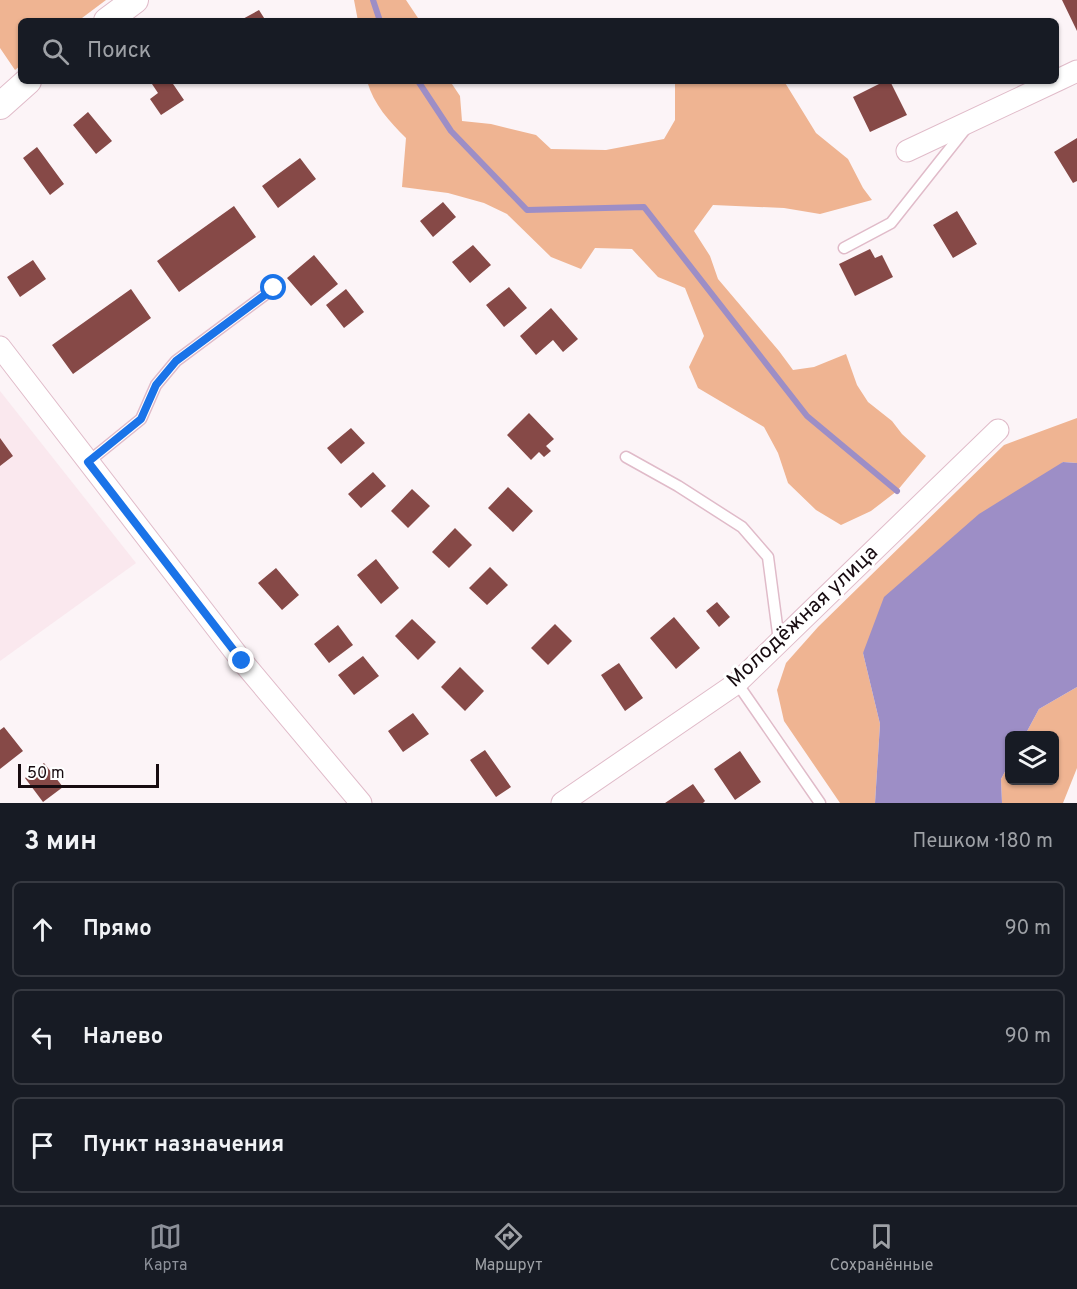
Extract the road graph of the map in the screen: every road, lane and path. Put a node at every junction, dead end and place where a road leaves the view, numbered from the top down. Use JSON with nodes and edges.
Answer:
{"nodes":[{"id":1,"x":135,"y":0,"type":"edge"},
{"id":2,"x":111,"y":18,"type":"edge"},
{"id":3,"x":1077,"y":71,"type":"edge"},
{"id":4,"x":1059,"y":80,"type":"edge"},
{"id":5,"x":25,"y":84,"type":"edge"},
{"id":6,"x":1050,"y":84,"type":"edge"},
{"id":7,"x":0,"y":106,"type":"edge"},
{"id":8,"x":972,"y":120,"type":"junction"},
{"id":9,"x":907,"y":151,"type":"dead end"},
{"id":10,"x":844,"y":248,"type":"dead end"},
{"id":11,"x":274,"y":288,"type":"dead end"},
{"id":12,"x":0,"y":347,"type":"edge"},
{"id":13,"x":998,"y":430,"type":"dead end"},
{"id":14,"x":626,"y":457,"type":"dead end"},
{"id":15,"x":88,"y":462,"type":"junction"},
{"id":16,"x":779,"y":642,"type":"junction"},
{"id":17,"x":737,"y":683,"type":"junction"},
{"id":18,"x":361,"y":803,"type":"edge"},
{"id":19,"x":562,"y":803,"type":"edge"},
{"id":20,"x":820,"y":803,"type":"edge"}],
"edges":[{"from":1,"to":2,"type":"street"},
{"from":3,"to":4,"type":"street"},
{"from":5,"to":7,"type":"street"},
{"from":6,"to":8,"type":"street"},
{"from":8,"to":9,"type":"street"},
{"from":8,"to":10,"type":"lane"},
{"from":11,"to":15,"type":"lane"},
{"from":12,"to":15,"type":"street"},
{"from":13,"to":16,"type":"street","name":"Молодёжная улица"},
{"from":14,"to":16,"type":"lane"},
{"from":15,"to":18,"type":"street"},
{"from":16,"to":17,"type":"street","name":"Молодёжная улица"},
{"from":17,"to":19,"type":"street","name":"Молодёжная улица"},
{"from":17,"to":20,"type":"lane"}]}
